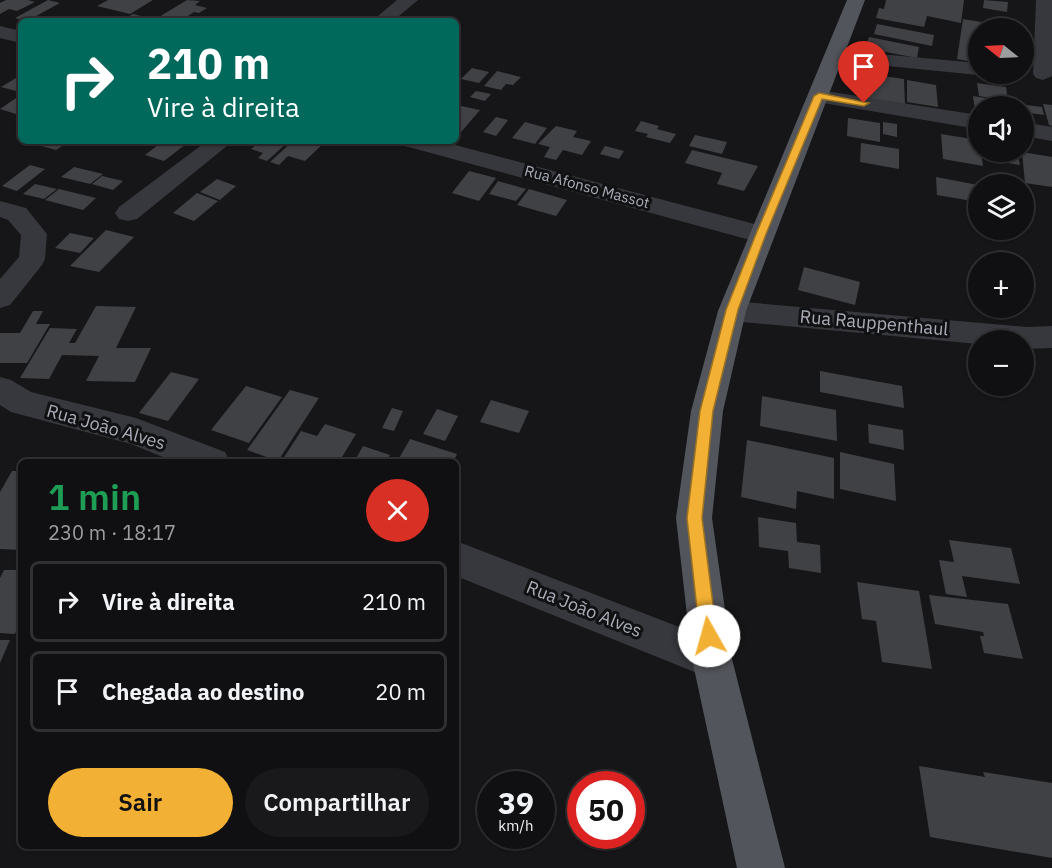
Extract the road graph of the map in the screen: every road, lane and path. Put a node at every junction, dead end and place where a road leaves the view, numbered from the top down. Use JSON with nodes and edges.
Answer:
{"nodes":[{"id":1,"x":409,"y":0,"type":"edge"},
{"id":2,"x":856,"y":0,"type":"edge"},
{"id":3,"x":1045,"y":0,"type":"edge"},
{"id":4,"x":385,"y":18,"type":"edge"},
{"id":5,"x":0,"y":32,"type":"edge"},
{"id":6,"x":18,"y":36,"type":"edge"},
{"id":7,"x":835,"y":56,"type":"junction"},
{"id":8,"x":968,"y":68,"type":"edge"},
{"id":9,"x":1039,"y":74,"type":"edge"},
{"id":10,"x":819,"y":96,"type":"junction"},
{"id":11,"x":968,"y":120,"type":"edge"},
{"id":12,"x":1034,"y":131,"type":"edge"},
{"id":13,"x":1052,"y":134,"type":"edge"},
{"id":14,"x":218,"y":144,"type":"edge"},
{"id":15,"x":424,"y":144,"type":"edge"},
{"id":16,"x":0,"y":209,"type":"edge"},
{"id":17,"x":128,"y":213,"type":"dead end"},
{"id":18,"x":761,"y":234,"type":"junction"},
{"id":19,"x":0,"y":298,"type":"edge"},
{"id":20,"x":732,"y":310,"type":"junction"},
{"id":21,"x":1052,"y":337,"type":"edge"},
{"id":22,"x":0,"y":389,"type":"edge"},
{"id":23,"x":205,"y":459,"type":"edge"},
{"id":24,"x":459,"y":559,"type":"edge"},
{"id":25,"x":712,"y":659,"type":"junction"},
{"id":26,"x":761,"y":868,"type":"edge"}],
"edges":[{"from":1,"to":4,"type":"street"},
{"from":2,"to":7,"type":"main road"},
{"from":3,"to":9,"type":"street"},
{"from":5,"to":6,"type":"street"},
{"from":7,"to":8,"type":"street"},
{"from":7,"to":10,"type":"main road"},
{"from":10,"to":11,"type":"street"},
{"from":10,"to":18,"type":"main road"},
{"from":12,"to":13,"type":"street"},
{"from":14,"to":17,"type":"street"},
{"from":15,"to":18,"type":"street","name":"Rua Afonso Massot"},
{"from":16,"to":19,"type":"street"},
{"from":18,"to":20,"type":"main road"},
{"from":20,"to":21,"type":"street","name":"Rua Rauppenthaul"},
{"from":20,"to":25,"type":"main road"},
{"from":22,"to":23,"type":"street","name":"Rua João Alves"},
{"from":24,"to":25,"type":"street","name":"Rua João Alves"},
{"from":25,"to":26,"type":"main road"}]}
